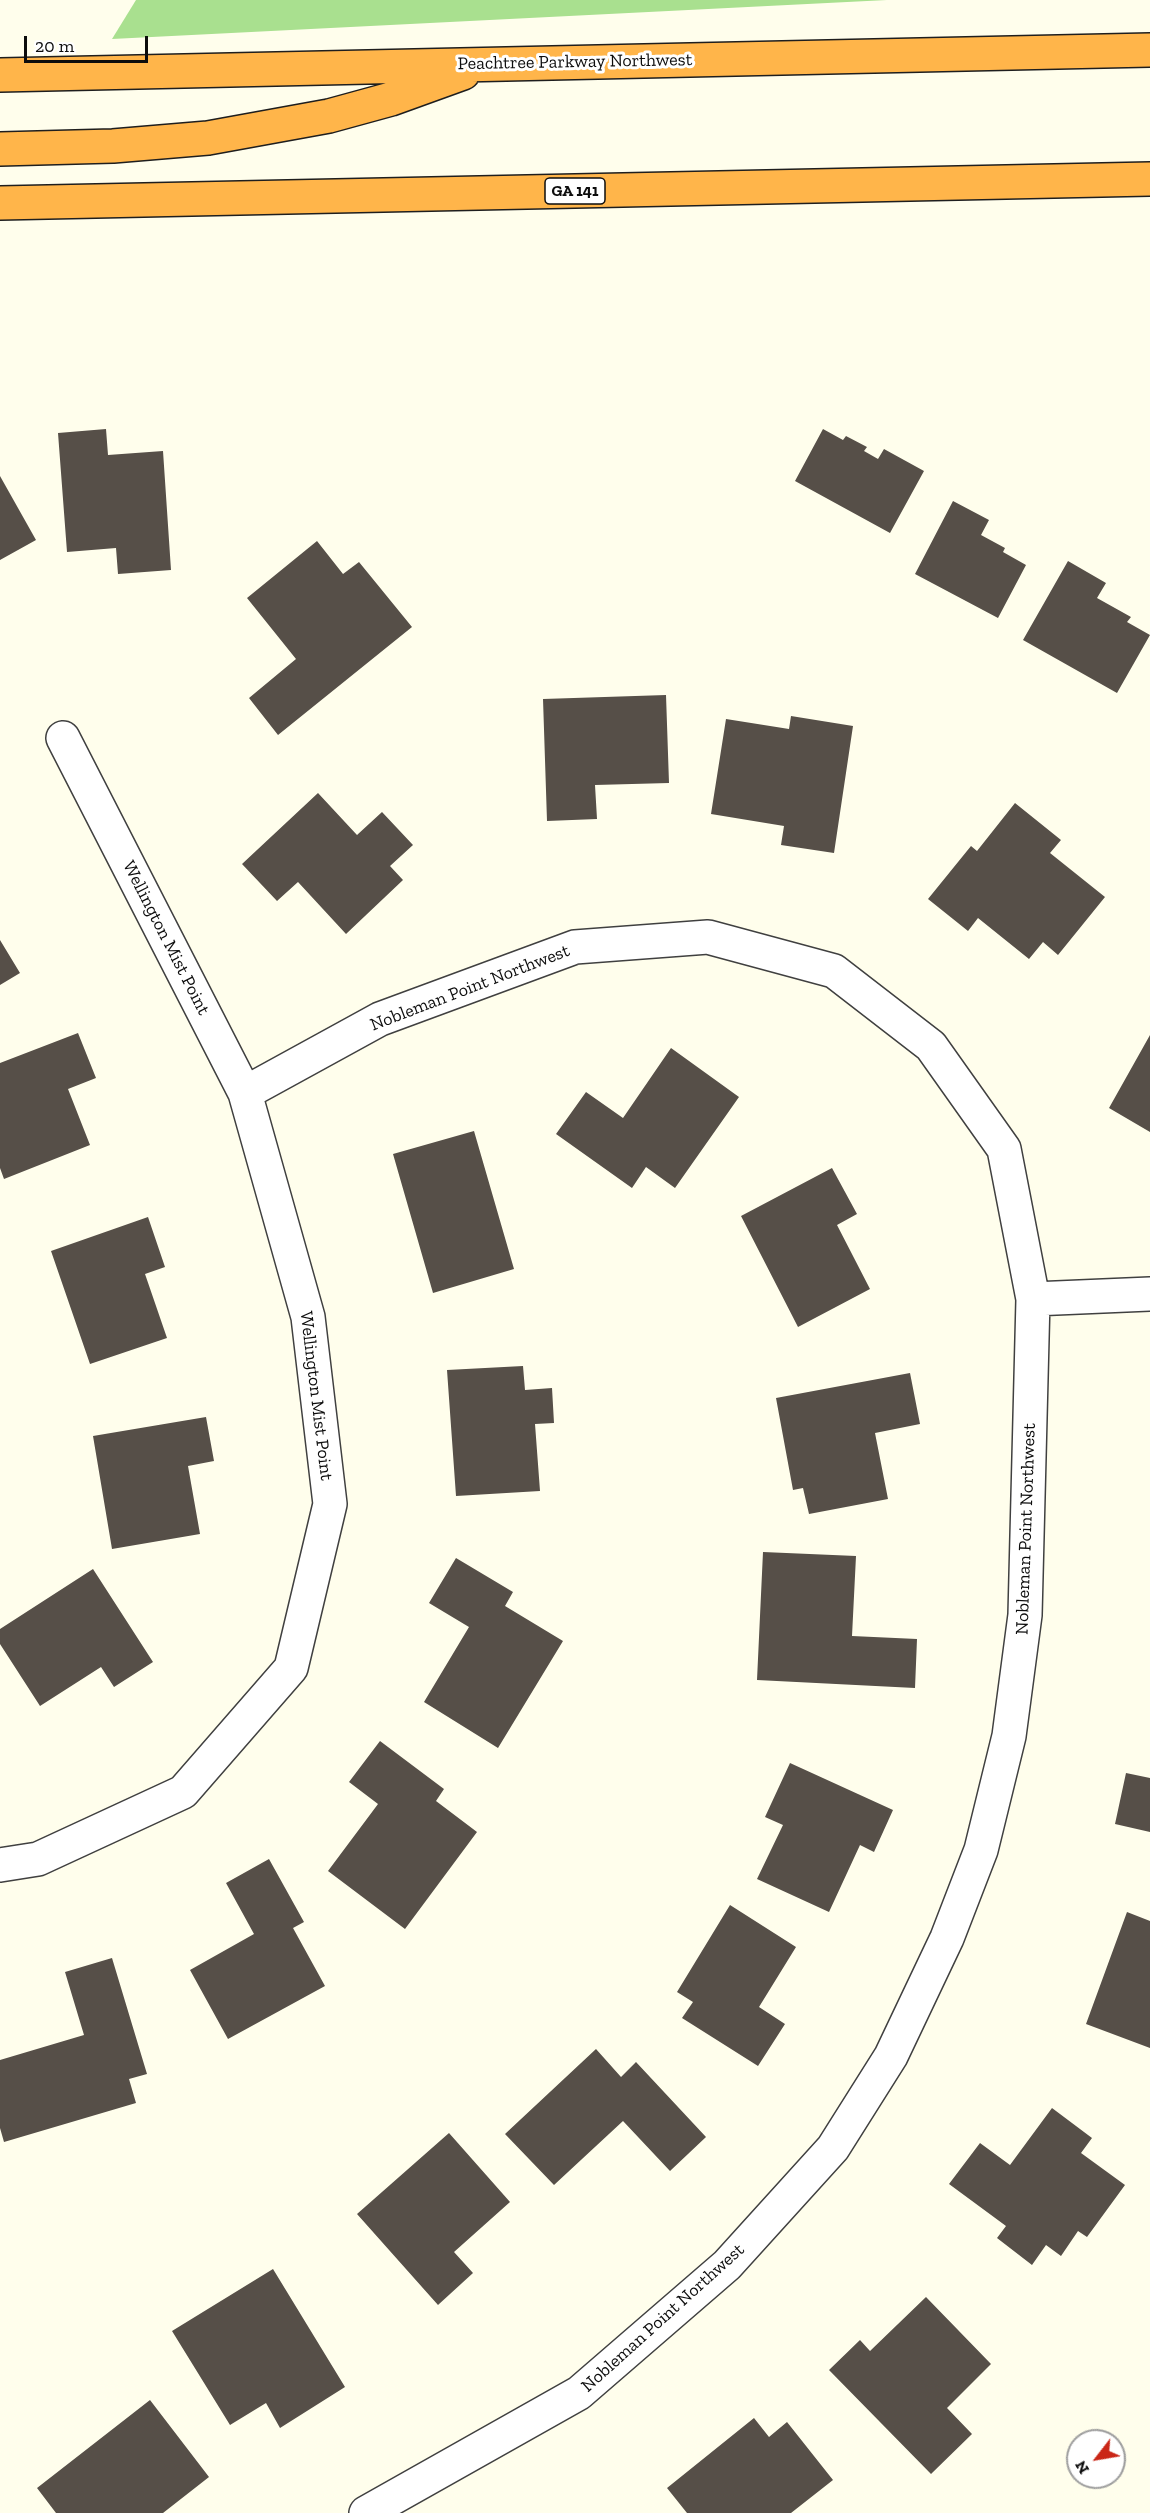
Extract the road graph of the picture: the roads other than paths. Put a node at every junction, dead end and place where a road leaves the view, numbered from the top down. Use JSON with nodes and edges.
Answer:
{"nodes":[{"id":1,"x":1150,"y":50,"type":"edge"},
{"id":2,"x":485,"y":64,"type":"junction"},
{"id":3,"x":0,"y":75,"type":"edge"},
{"id":4,"x":0,"y":148,"type":"edge"},
{"id":5,"x":1150,"y":179,"type":"edge"},
{"id":6,"x":0,"y":203,"type":"edge"},
{"id":7,"x":63,"y":738,"type":"dead end"},
{"id":8,"x":246,"y":1093,"type":"junction"},
{"id":9,"x":1150,"y":1294,"type":"edge"},
{"id":10,"x":1033,"y":1299,"type":"junction"},
{"id":11,"x":0,"y":1865,"type":"edge"},
{"id":12,"x":366,"y":2513,"type":"edge"}],
"edges":[{"from":1,"to":2,"type":"highway","name":"Peachtree Parkway Northwest"},
{"from":2,"to":3,"type":"highway","name":"Peachtree Parkway Northwest"},
{"from":2,"to":4,"type":"highway"},
{"from":5,"to":6,"type":"highway","number":"GA 141"},
{"from":7,"to":8,"type":"street","name":"Wellington Mist Point"},
{"from":8,"to":10,"type":"street","name":"Nobleman Point Northwest"},
{"from":8,"to":11,"type":"street","name":"Wellington Mist Point"},
{"from":9,"to":10,"type":"street"},
{"from":10,"to":12,"type":"street","name":"Nobleman Point Northwest"}]}
